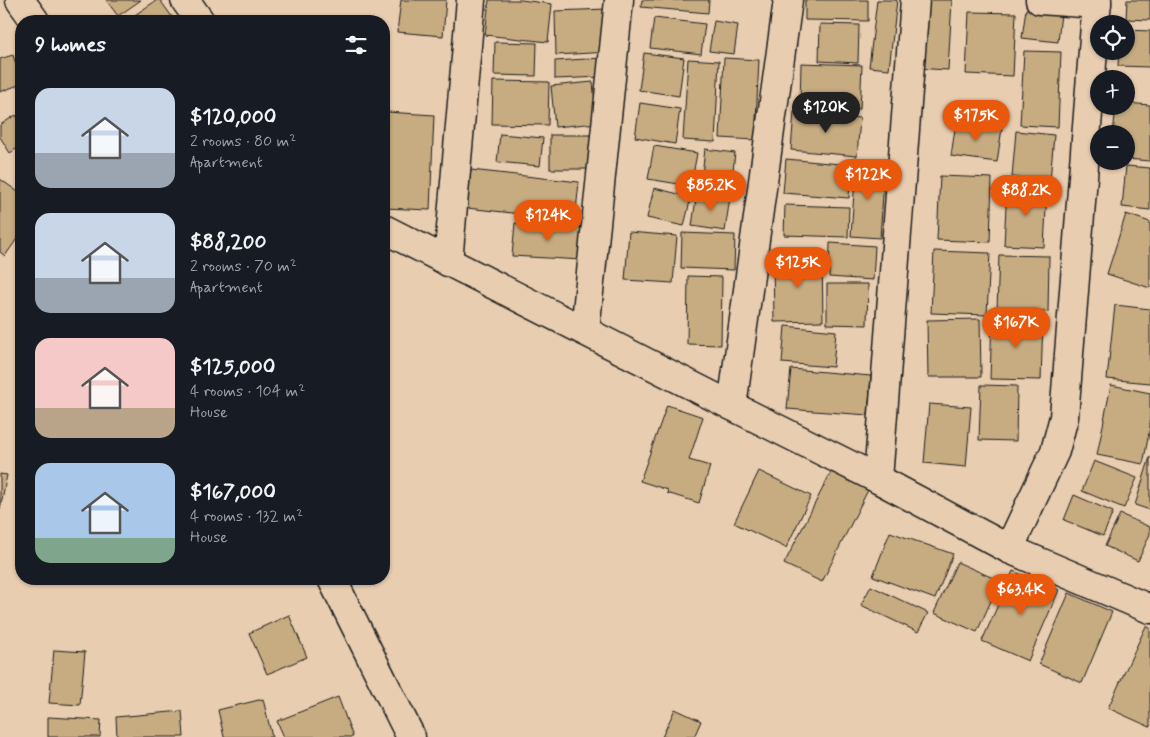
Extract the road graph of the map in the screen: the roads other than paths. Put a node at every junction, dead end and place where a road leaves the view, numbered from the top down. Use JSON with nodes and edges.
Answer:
{"nodes":[{"id":1,"x":20,"y":0,"type":"edge"},
{"id":2,"x":185,"y":0,"type":"edge"},
{"id":3,"x":471,"y":0,"type":"edge"},
{"id":4,"x":619,"y":0,"type":"edge"},
{"id":5,"x":788,"y":0,"type":"edge"},
{"id":6,"x":915,"y":0,"type":"edge"},
{"id":7,"x":1040,"y":0,"type":"edge"},
{"id":8,"x":1097,"y":2,"type":"edge"},
{"id":9,"x":31,"y":15,"type":"edge"},
{"id":10,"x":196,"y":15,"type":"edge"},
{"id":11,"x":390,"y":232,"type":"edge"},
{"id":12,"x":448,"y":262,"type":"junction"},
{"id":13,"x":585,"y":331,"type":"junction"},
{"id":14,"x":732,"y":406,"type":"junction"},
{"id":15,"x":878,"y":479,"type":"junction"},
{"id":16,"x":1009,"y":549,"type":"junction"},
{"id":17,"x":335,"y":585,"type":"edge"},
{"id":18,"x":1150,"y":609,"type":"edge"},
{"id":19,"x":411,"y":737,"type":"edge"}],
"edges":[{"from":1,"to":9,"type":"street"},
{"from":2,"to":10,"type":"street"},
{"from":3,"to":12,"type":"street"},
{"from":4,"to":13,"type":"street"},
{"from":5,"to":14,"type":"street"},
{"from":6,"to":15,"type":"street"},
{"from":7,"to":8,"type":"street"},
{"from":8,"to":16,"type":"street"},
{"from":11,"to":12,"type":"street"},
{"from":12,"to":13,"type":"street"},
{"from":13,"to":14,"type":"street"},
{"from":14,"to":15,"type":"street"},
{"from":15,"to":16,"type":"street"},
{"from":16,"to":18,"type":"street"},
{"from":17,"to":19,"type":"street"}]}
